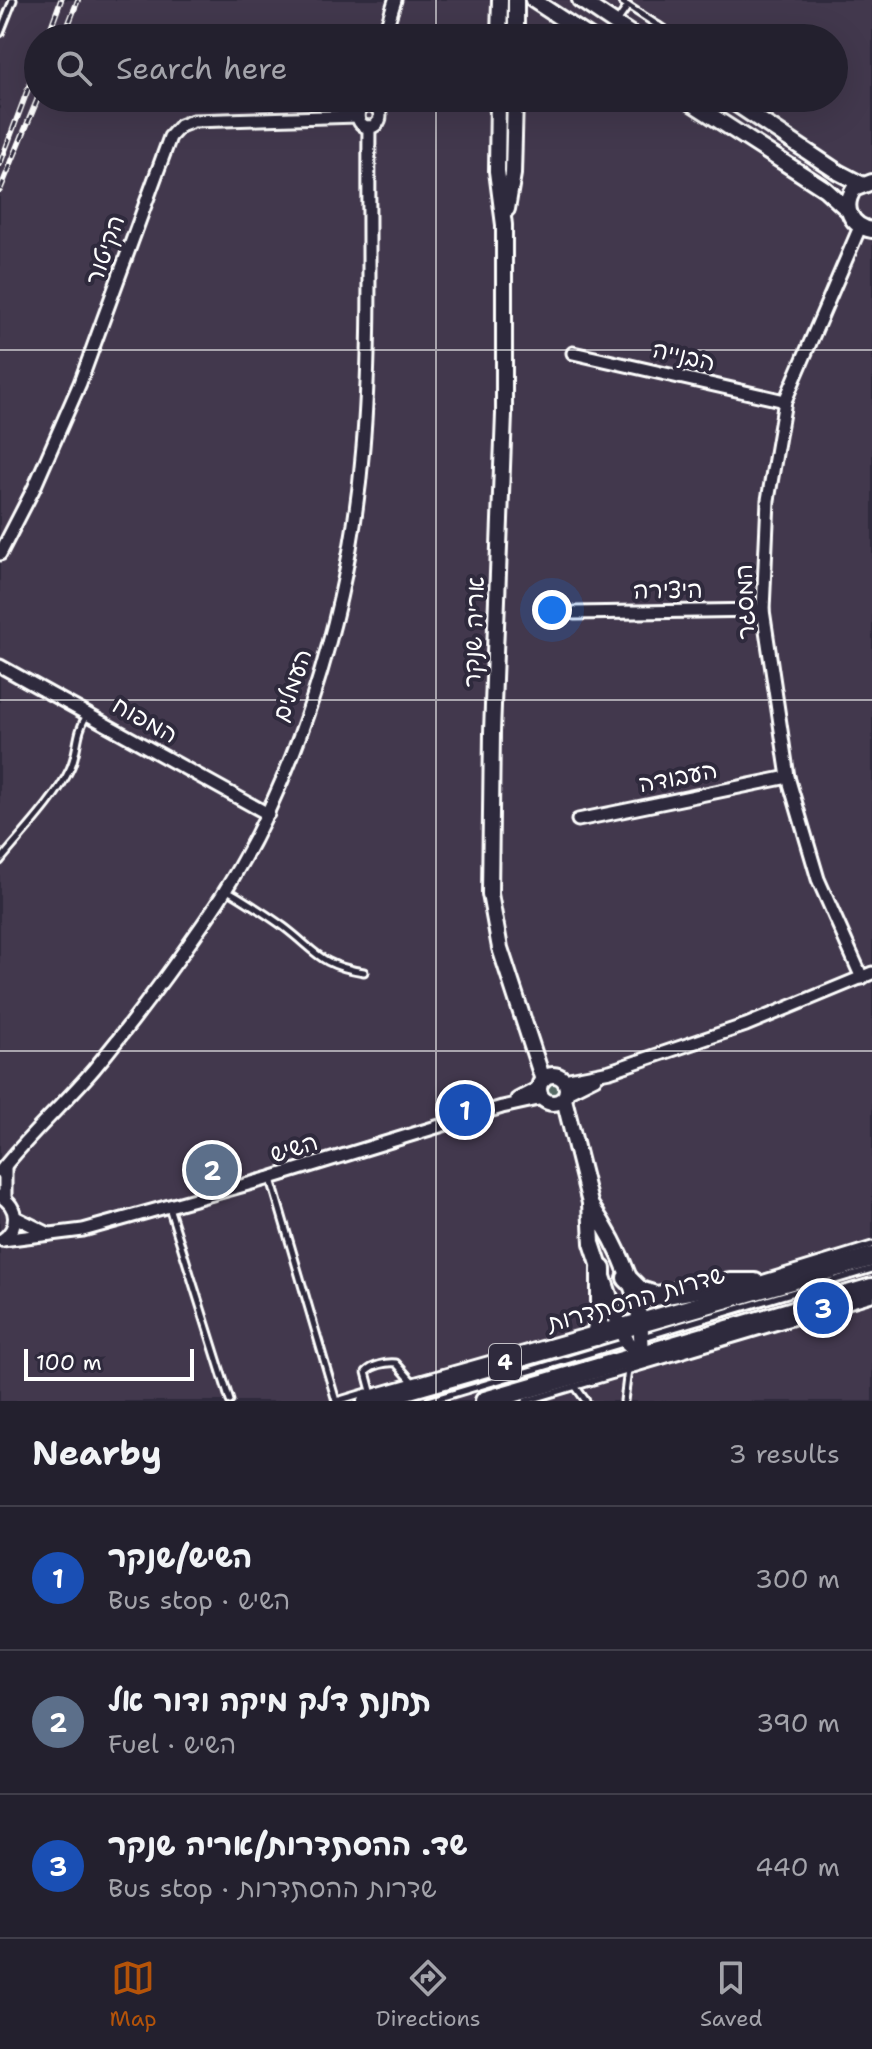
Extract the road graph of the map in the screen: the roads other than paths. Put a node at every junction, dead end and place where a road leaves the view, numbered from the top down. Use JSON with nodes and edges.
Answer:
{"nodes":[{"id":1,"x":13,"y":0,"type":"edge"},
{"id":2,"x":395,"y":0,"type":"edge"},
{"id":3,"x":494,"y":0,"type":"edge"},
{"id":4,"x":516,"y":0,"type":"edge"},
{"id":5,"x":533,"y":0,"type":"edge"},
{"id":6,"x":580,"y":0,"type":"edge"},
{"id":7,"x":622,"y":2,"type":"dead end"},
{"id":8,"x":628,"y":6,"type":"junction"},
{"id":9,"x":500,"y":7,"type":"edge"},
{"id":10,"x":387,"y":24,"type":"edge"},
{"id":11,"x":516,"y":24,"type":"edge"},
{"id":12,"x":570,"y":24,"type":"edge"},
{"id":13,"x":616,"y":24,"type":"joint"},
{"id":14,"x":656,"y":24,"type":"edge"},
{"id":15,"x":0,"y":33,"type":"edge"},
{"id":16,"x":360,"y":112,"type":"edge"},
{"id":17,"x":378,"y":112,"type":"edge"},
{"id":18,"x":498,"y":112,"type":"edge"},
{"id":19,"x":515,"y":112,"type":"edge"},
{"id":20,"x":706,"y":112,"type":"edge"},
{"id":21,"x":748,"y":112,"type":"edge"},
{"id":22,"x":358,"y":116,"type":"junction"},
{"id":23,"x":369,"y":127,"type":"junction"},
{"id":24,"x":866,"y":183,"type":"edge"},
{"id":25,"x":848,"y":210,"type":"junction"},
{"id":26,"x":504,"y":225,"type":"junction"},
{"id":27,"x":866,"y":228,"type":"edge"},
{"id":28,"x":573,"y":353,"type":"dead end"},
{"id":29,"x":785,"y":401,"type":"junction"},
{"id":30,"x":0,"y":554,"type":"edge"},
{"id":31,"x":763,"y":610,"type":"junction"},
{"id":32,"x":574,"y":613,"type":"dead end"},
{"id":33,"x":0,"y":666,"type":"edge"},
{"id":34,"x":87,"y":714,"type":"junction"},
{"id":35,"x":788,"y":777,"type":"junction"},
{"id":36,"x":268,"y":814,"type":"junction"},
{"id":37,"x":578,"y":820,"type":"dead end"},
{"id":38,"x":0,"y":861,"type":"edge"},
{"id":39,"x":225,"y":889,"type":"junction"},
{"id":40,"x":364,"y":972,"type":"dead end"},
{"id":41,"x":867,"y":976,"type":"edge"},
{"id":42,"x":553,"y":1089,"type":"junction"},
{"id":43,"x":2,"y":1168,"type":"edge"},
{"id":44,"x":270,"y":1178,"type":"junction"},
{"id":45,"x":3,"y":1198,"type":"edge"},
{"id":46,"x":590,"y":1203,"type":"junction"},
{"id":47,"x":169,"y":1206,"type":"junction"},
{"id":48,"x":15,"y":1217,"type":"junction"},
{"id":49,"x":49,"y":1234,"type":"junction"},
{"id":50,"x":1,"y":1240,"type":"edge"},
{"id":51,"x":872,"y":1245,"type":"edge"},
{"id":52,"x":872,"y":1257,"type":"edge"},
{"id":53,"x":601,"y":1269,"type":"junction"},
{"id":54,"x":872,"y":1269,"type":"edge"},
{"id":55,"x":627,"y":1278,"type":"junction"},
{"id":56,"x":749,"y":1283,"type":"junction"},
{"id":57,"x":774,"y":1284,"type":"junction"},
{"id":58,"x":872,"y":1288,"type":"edge"},
{"id":59,"x":872,"y":1298,"type":"edge"},
{"id":60,"x":624,"y":1335,"type":"junction"},
{"id":61,"x":596,"y":1336,"type":"junction"},
{"id":62,"x":642,"y":1338,"type":"junction"},
{"id":63,"x":628,"y":1370,"type":"junction"},
{"id":64,"x":411,"y":1380,"type":"junction"},
{"id":65,"x":575,"y":1386,"type":"junction"},
{"id":66,"x":369,"y":1396,"type":"edge"},
{"id":67,"x":230,"y":1401,"type":"edge"},
{"id":68,"x":337,"y":1401,"type":"edge"},
{"id":69,"x":429,"y":1401,"type":"edge"},
{"id":70,"x":487,"y":1401,"type":"edge"},
{"id":71,"x":526,"y":1401,"type":"edge"},
{"id":72,"x":586,"y":1401,"type":"edge"},
{"id":73,"x":624,"y":1401,"type":"edge"}],
"edges":[{"from":1,"to":15,"type":"lane"},
{"from":2,"to":10,"type":"street"},
{"from":3,"to":9,"type":"street"},
{"from":4,"to":11,"type":"street"},
{"from":5,"to":12,"type":"street"},
{"from":6,"to":13,"type":"street"},
{"from":7,"to":8,"type":"lane"},
{"from":8,"to":13,"type":"lane"},
{"from":8,"to":14,"type":"lane"},
{"from":16,"to":22,"type":"street"},
{"from":17,"to":23,"type":"street"},
{"from":18,"to":26,"type":"street","name":"אריה שנקר"},
{"from":19,"to":26,"type":"street","name":"אריה שנקר"},
{"from":20,"to":25,"type":"street"},
{"from":21,"to":24,"type":"street"},
{"from":22,"to":23,"type":"street"},
{"from":22,"to":30,"type":"street","name":"הקיטור"},
{"from":23,"to":36,"type":"street","name":"העמלים"},
{"from":24,"to":25,"type":"street"},
{"from":25,"to":27,"type":"street"},
{"from":26,"to":42,"type":"street","name":"אריה שנקר"},
{"from":27,"to":29,"type":"street","name":"המסגר"},
{"from":28,"to":29,"type":"street","name":"הבנייה"},
{"from":29,"to":31,"type":"street","name":"המסגר"},
{"from":31,"to":32,"type":"street","name":"היצירה"},
{"from":31,"to":35,"type":"street","name":"המסגר"},
{"from":33,"to":34,"type":"street","name":"המפוח"},
{"from":34,"to":36,"type":"street","name":"המפוח"},
{"from":34,"to":38,"type":"lane"},
{"from":35,"to":37,"type":"street","name":"העבודה"},
{"from":35,"to":41,"type":"street","name":"המסגר"},
{"from":36,"to":39,"type":"street","name":"העמלים"},
{"from":39,"to":40,"type":"lane"},
{"from":39,"to":43,"type":"street","name":"העמלים"},
{"from":41,"to":42,"type":"street","name":"השיש"},
{"from":42,"to":44,"type":"street","name":"השיש"},
{"from":42,"to":46,"type":"street","name":"אריה שנקר"},
{"from":43,"to":45,"type":"street","name":"העמלים"},
{"from":44,"to":47,"type":"street","name":"השיש"},
{"from":44,"to":68,"type":"lane"},
{"from":45,"to":48,"type":"street"},
{"from":46,"to":53,"type":"street","name":"אריה שנקר"},
{"from":46,"to":55,"type":"street","name":"אריה שנקר"},
{"from":47,"to":49,"type":"street","name":"השיש"},
{"from":47,"to":67,"type":"lane"},
{"from":48,"to":49,"type":"street"},
{"from":48,"to":50,"type":"street"},
{"from":49,"to":50,"type":"street","name":"השיש"},
{"from":51,"to":56,"type":"lane"},
{"from":52,"to":57,"type":"highway","name":"שדרות ההסתדרות","number":"4"},
{"from":53,"to":60,"type":"street","name":"אריה שנקר"},
{"from":53,"to":61,"type":"highway"},
{"from":54,"to":62,"type":"lane"},
{"from":55,"to":56,"type":"highway"},
{"from":55,"to":62,"type":"street","name":"אריה שנקר"},
{"from":56,"to":57,"type":"highway"},
{"from":57,"to":62,"type":"highway","name":"שדרות ההסתדרות","number":"4"},
{"from":58,"to":62,"type":"highway","name":"שדרות ההסתדרות","number":"4"},
{"from":59,"to":63,"type":"lane"},
{"from":60,"to":61,"type":"highway","name":"שדרות ההסתדרות","number":"4"},
{"from":60,"to":62,"type":"highway","name":"שדרות ההסתדרות","number":"4"},
{"from":60,"to":62,"type":"street","name":"אריה שנקר"},
{"from":60,"to":69,"type":"lane"},
{"from":61,"to":64,"type":"lane"},
{"from":61,"to":66,"type":"highway","name":"שדרות ההסתדרות","number":"4"},
{"from":62,"to":70,"type":"highway","name":"שדרות ההסתדרות","number":"4"},
{"from":63,"to":65,"type":"lane"},
{"from":63,"to":73,"type":"lane"},
{"from":64,"to":66,"type":"lane"},
{"from":64,"to":66,"type":"lane"},
{"from":65,"to":71,"type":"lane"},
{"from":65,"to":72,"type":"lane"},
{"from":66,"to":68,"type":"lane"}]}
